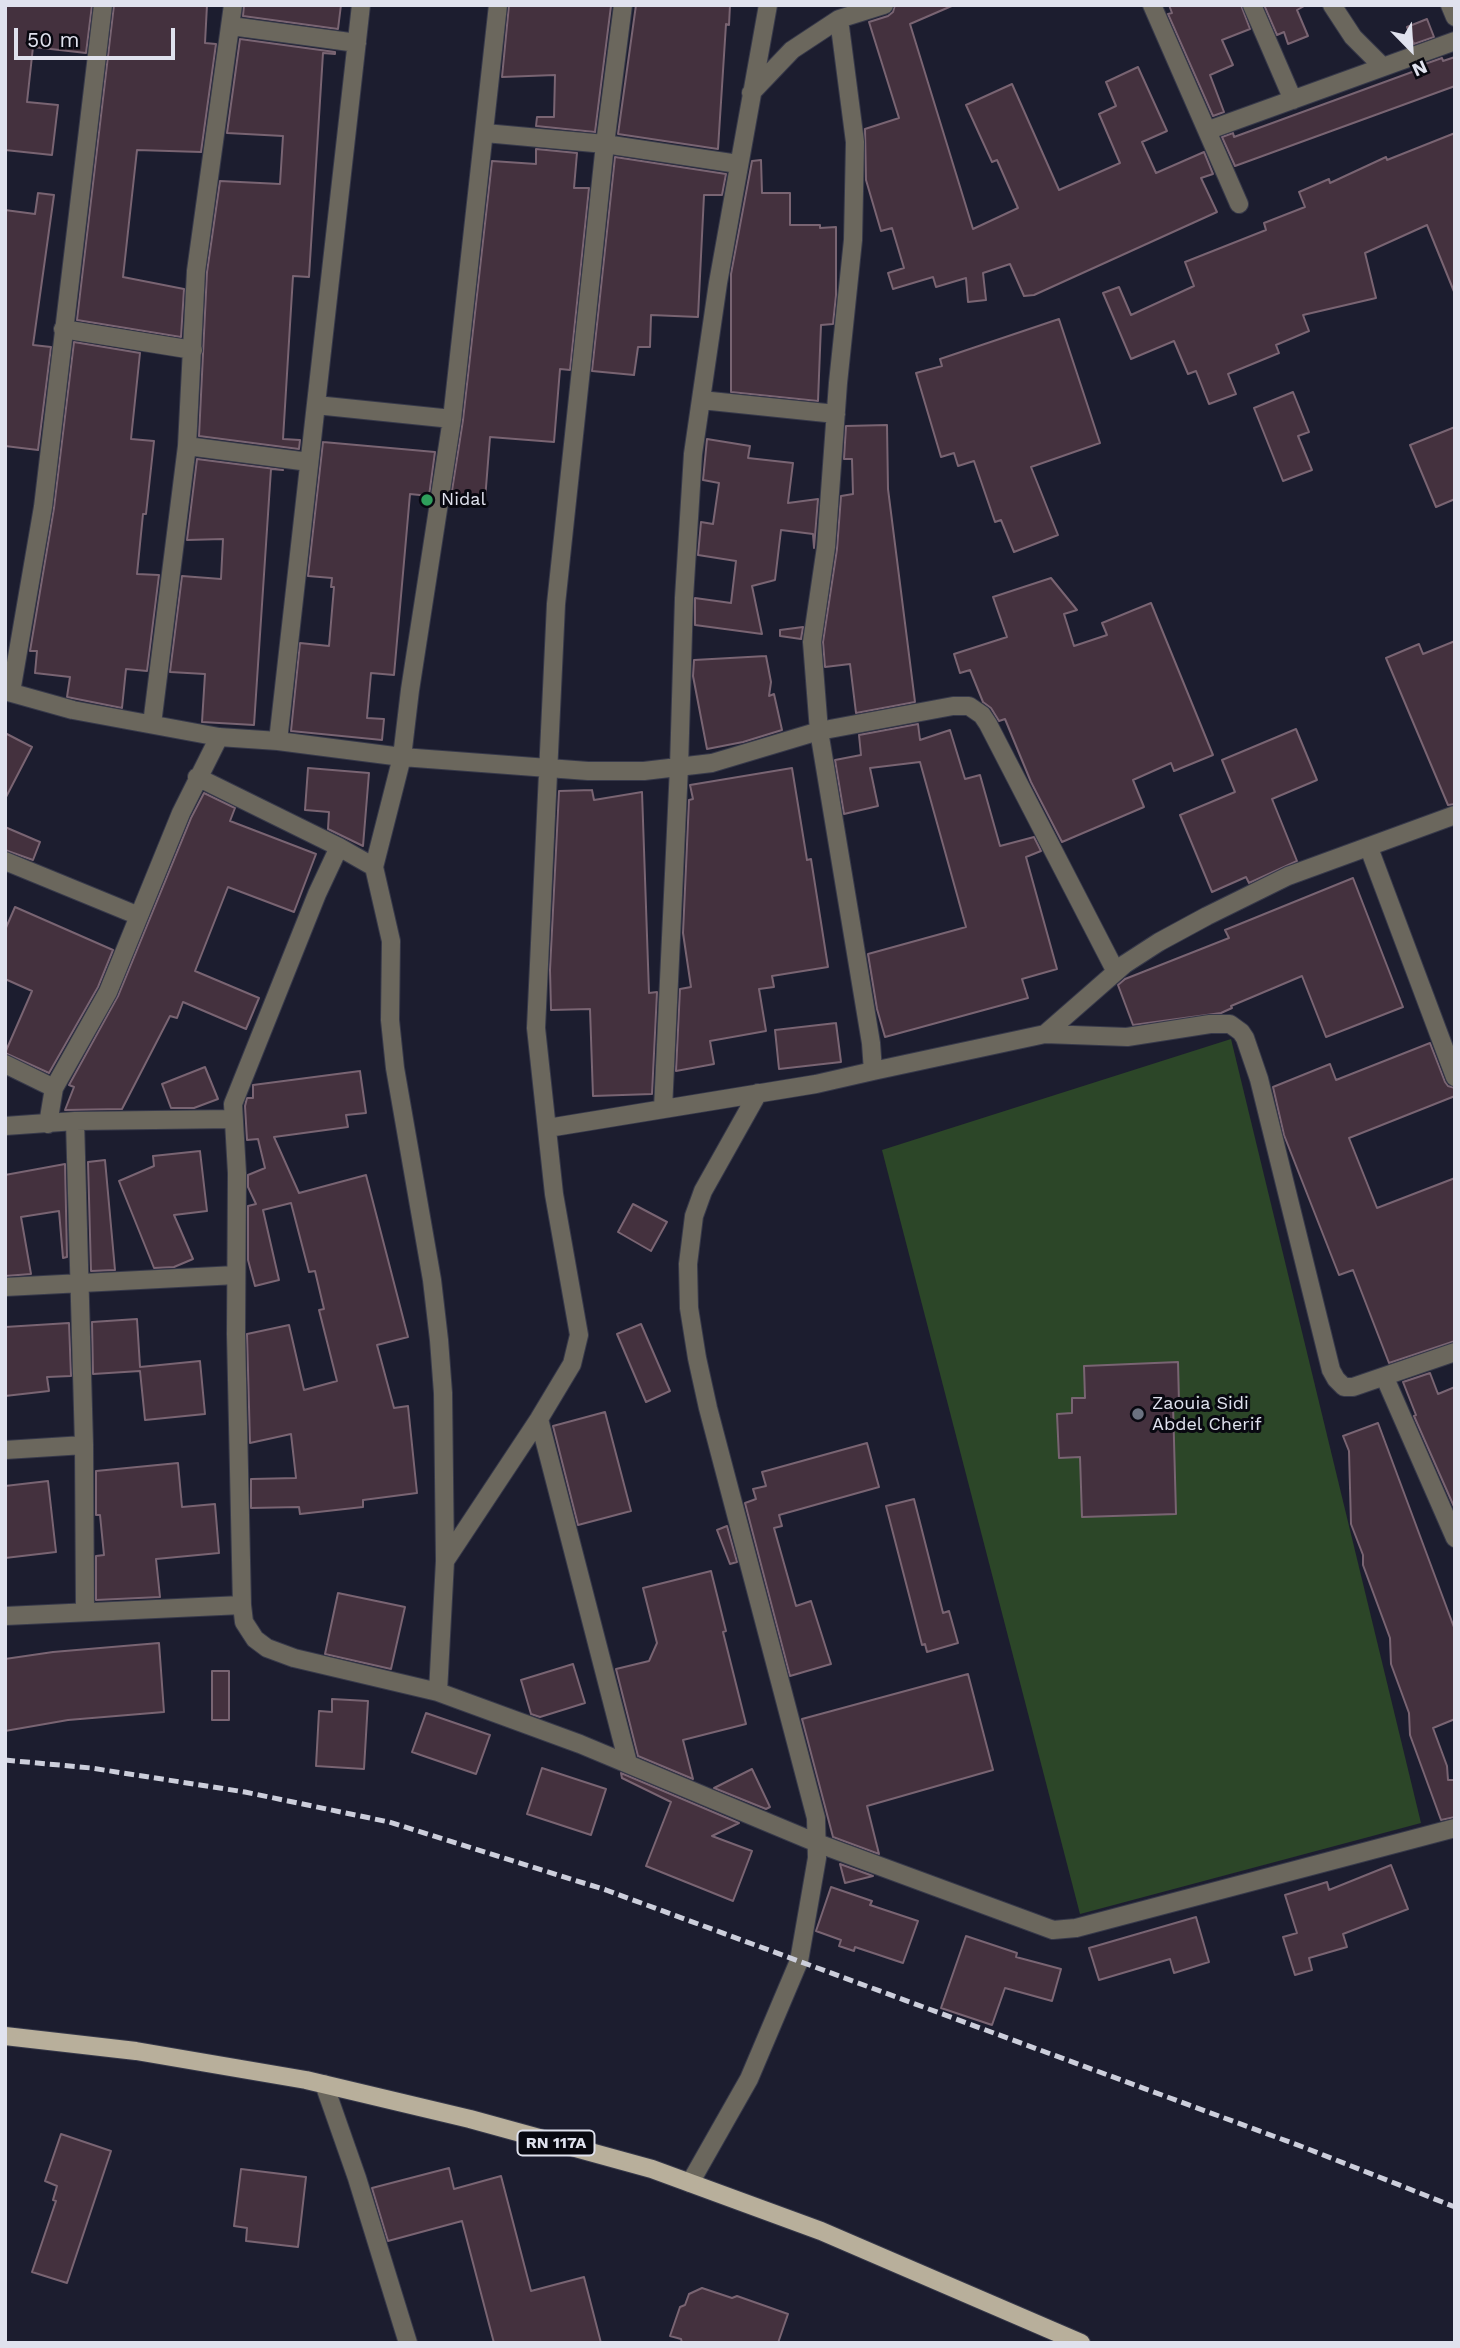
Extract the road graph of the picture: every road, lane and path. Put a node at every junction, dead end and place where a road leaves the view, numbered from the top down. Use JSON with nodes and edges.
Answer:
{"nodes":[{"id":1,"x":103,"y":5,"type":"edge"},
{"id":2,"x":233,"y":5,"type":"edge"},
{"id":3,"x":361,"y":5,"type":"edge"},
{"id":4,"x":498,"y":5,"type":"edge"},
{"id":5,"x":623,"y":5,"type":"edge"},
{"id":6,"x":768,"y":5,"type":"edge"},
{"id":7,"x":884,"y":5,"type":"edge"},
{"id":8,"x":1152,"y":5,"type":"edge"},
{"id":9,"x":1252,"y":5,"type":"edge"},
{"id":10,"x":1332,"y":5,"type":"edge"},
{"id":11,"x":1450,"y":5,"type":"edge"},
{"id":12,"x":1455,"y":17,"type":"edge"},
{"id":13,"x":839,"y":19,"type":"junction"},
{"id":14,"x":231,"y":26,"type":"junction"},
{"id":15,"x":1455,"y":41,"type":"edge"},
{"id":16,"x":357,"y":43,"type":"junction"},
{"id":17,"x":1383,"y":67,"type":"junction"},
{"id":18,"x":750,"y":94,"type":"junction"},
{"id":19,"x":1293,"y":100,"type":"junction"},
{"id":20,"x":1209,"y":130,"type":"junction"},
{"id":21,"x":485,"y":133,"type":"junction"},
{"id":22,"x":605,"y":144,"type":"junction"},
{"id":23,"x":738,"y":164,"type":"junction"},
{"id":24,"x":1239,"y":204,"type":"dead end"},
{"id":25,"x":63,"y":329,"type":"junction"},
{"id":26,"x":193,"y":351,"type":"junction"},
{"id":27,"x":701,"y":400,"type":"junction"},
{"id":28,"x":316,"y":405,"type":"junction"},
{"id":29,"x":836,"y":414,"type":"junction"},
{"id":30,"x":452,"y":419,"type":"junction"},
{"id":31,"x":187,"y":446,"type":"junction"},
{"id":32,"x":309,"y":462,"type":"junction"},
{"id":33,"x":8,"y":691,"type":"edge"},
{"id":34,"x":152,"y":723,"type":"junction"},
{"id":35,"x":819,"y":731,"type":"junction"},
{"id":36,"x":219,"y":737,"type":"junction"},
{"id":37,"x":278,"y":741,"type":"junction"},
{"id":38,"x":402,"y":757,"type":"junction"},
{"id":39,"x":547,"y":767,"type":"junction"},
{"id":40,"x":679,"y":767,"type":"junction"},
{"id":41,"x":197,"y":777,"type":"junction"},
{"id":42,"x":1455,"y":816,"type":"edge"},
{"id":43,"x":339,"y":847,"type":"junction"},
{"id":44,"x":1369,"y":848,"type":"junction"},
{"id":45,"x":5,"y":861,"type":"edge"},
{"id":46,"x":374,"y":867,"type":"junction"},
{"id":47,"x":139,"y":916,"type":"junction"},
{"id":48,"x":1116,"y":972,"type":"junction"},
{"id":49,"x":1045,"y":1034,"type":"junction"},
{"id":50,"x":5,"y":1064,"type":"edge"},
{"id":51,"x":873,"y":1071,"type":"junction"},
{"id":52,"x":1455,"y":1076,"type":"edge"},
{"id":53,"x":54,"y":1088,"type":"junction"},
{"id":54,"x":758,"y":1093,"type":"junction"},
{"id":55,"x":663,"y":1109,"type":"junction"},
{"id":56,"x":233,"y":1119,"type":"junction"},
{"id":57,"x":75,"y":1121,"type":"junction"},
{"id":58,"x":48,"y":1124,"type":"junction"},
{"id":59,"x":5,"y":1126,"type":"edge"},
{"id":60,"x":548,"y":1129,"type":"junction"},
{"id":61,"x":236,"y":1275,"type":"junction"},
{"id":62,"x":81,"y":1283,"type":"junction"},
{"id":63,"x":5,"y":1287,"type":"edge"},
{"id":64,"x":1455,"y":1352,"type":"edge"},
{"id":65,"x":1385,"y":1377,"type":"junction"},
{"id":66,"x":539,"y":1419,"type":"junction"},
{"id":67,"x":84,"y":1445,"type":"junction"},
{"id":68,"x":5,"y":1450,"type":"edge"},
{"id":69,"x":1455,"y":1538,"type":"edge"},
{"id":70,"x":446,"y":1561,"type":"junction"},
{"id":71,"x":242,"y":1605,"type":"junction"},
{"id":72,"x":85,"y":1612,"type":"junction"},
{"id":73,"x":5,"y":1616,"type":"edge"},
{"id":74,"x":438,"y":1692,"type":"junction"},
{"id":75,"x":628,"y":1763,"type":"junction"},
{"id":76,"x":1455,"y":1828,"type":"edge"},
{"id":77,"x":817,"y":1843,"type":"junction"},
{"id":78,"x":5,"y":2036,"type":"edge"},
{"id":79,"x":324,"y":2084,"type":"junction"},
{"id":80,"x":690,"y":2183,"type":"junction"},
{"id":81,"x":408,"y":2343,"type":"edge"},
{"id":82,"x":1081,"y":2343,"type":"edge"}],
"edges":[{"from":1,"to":25,"type":"street"},
{"from":2,"to":14,"type":"street"},
{"from":3,"to":16,"type":"street"},
{"from":4,"to":21,"type":"street"},
{"from":5,"to":22,"type":"street"},
{"from":6,"to":18,"type":"street"},
{"from":7,"to":13,"type":"street"},
{"from":8,"to":20,"type":"street"},
{"from":9,"to":19,"type":"street"},
{"from":10,"to":17,"type":"street"},
{"from":11,"to":12,"type":"street"},
{"from":13,"to":18,"type":"street"},
{"from":13,"to":29,"type":"street"},
{"from":14,"to":16,"type":"street"},
{"from":14,"to":26,"type":"street"},
{"from":15,"to":17,"type":"street"},
{"from":16,"to":28,"type":"street"},
{"from":17,"to":19,"type":"street"},
{"from":18,"to":23,"type":"street"},
{"from":19,"to":20,"type":"street"},
{"from":20,"to":24,"type":"street"},
{"from":21,"to":22,"type":"street"},
{"from":21,"to":30,"type":"street"},
{"from":22,"to":23,"type":"street"},
{"from":22,"to":39,"type":"street"},
{"from":23,"to":27,"type":"street"},
{"from":25,"to":26,"type":"street"},
{"from":25,"to":33,"type":"street"},
{"from":26,"to":31,"type":"street"},
{"from":27,"to":29,"type":"street"},
{"from":27,"to":40,"type":"street"},
{"from":28,"to":30,"type":"street"},
{"from":28,"to":32,"type":"street"},
{"from":29,"to":35,"type":"street"},
{"from":30,"to":38,"type":"street"},
{"from":31,"to":32,"type":"street"},
{"from":31,"to":34,"type":"street"},
{"from":32,"to":37,"type":"street"},
{"from":33,"to":34,"type":"street"},
{"from":34,"to":36,"type":"street"},
{"from":35,"to":40,"type":"street"},
{"from":35,"to":48,"type":"street"},
{"from":35,"to":51,"type":"street"},
{"from":36,"to":37,"type":"street"},
{"from":36,"to":41,"type":"street"},
{"from":37,"to":38,"type":"street"},
{"from":38,"to":39,"type":"street"},
{"from":38,"to":46,"type":"street"},
{"from":39,"to":40,"type":"street"},
{"from":39,"to":60,"type":"street"},
{"from":40,"to":55,"type":"street"},
{"from":41,"to":43,"type":"street"},
{"from":41,"to":47,"type":"street"},
{"from":42,"to":44,"type":"street"},
{"from":43,"to":46,"type":"street"},
{"from":43,"to":56,"type":"street"},
{"from":44,"to":48,"type":"street"},
{"from":44,"to":52,"type":"street"},
{"from":45,"to":47,"type":"street"},
{"from":46,"to":70,"type":"street"},
{"from":47,"to":53,"type":"street"},
{"from":48,"to":49,"type":"street"},
{"from":49,"to":51,"type":"street"},
{"from":49,"to":65,"type":"street"},
{"from":50,"to":53,"type":"street"},
{"from":51,"to":54,"type":"street"},
{"from":53,"to":58,"type":"street"},
{"from":54,"to":55,"type":"street"},
{"from":54,"to":77,"type":"street"},
{"from":55,"to":60,"type":"street"},
{"from":56,"to":57,"type":"street"},
{"from":56,"to":61,"type":"street"},
{"from":57,"to":58,"type":"street"},
{"from":57,"to":62,"type":"street"},
{"from":58,"to":59,"type":"street"},
{"from":60,"to":66,"type":"street"},
{"from":61,"to":62,"type":"street"},
{"from":61,"to":71,"type":"street"},
{"from":62,"to":63,"type":"street"},
{"from":62,"to":67,"type":"street"},
{"from":64,"to":65,"type":"street"},
{"from":65,"to":69,"type":"street"},
{"from":66,"to":70,"type":"street"},
{"from":66,"to":75,"type":"street"},
{"from":67,"to":68,"type":"street"},
{"from":67,"to":72,"type":"street"},
{"from":70,"to":74,"type":"street"},
{"from":71,"to":72,"type":"street"},
{"from":71,"to":74,"type":"street"},
{"from":72,"to":73,"type":"street"},
{"from":74,"to":75,"type":"street"},
{"from":75,"to":77,"type":"street"},
{"from":76,"to":77,"type":"street"},
{"from":77,"to":80,"type":"street"},
{"from":78,"to":79,"type":"main road","number":"RN 117A"},
{"from":79,"to":80,"type":"main road","number":"RN 117A"},
{"from":79,"to":81,"type":"street"},
{"from":80,"to":82,"type":"main road","number":"RN 117A"}]}
